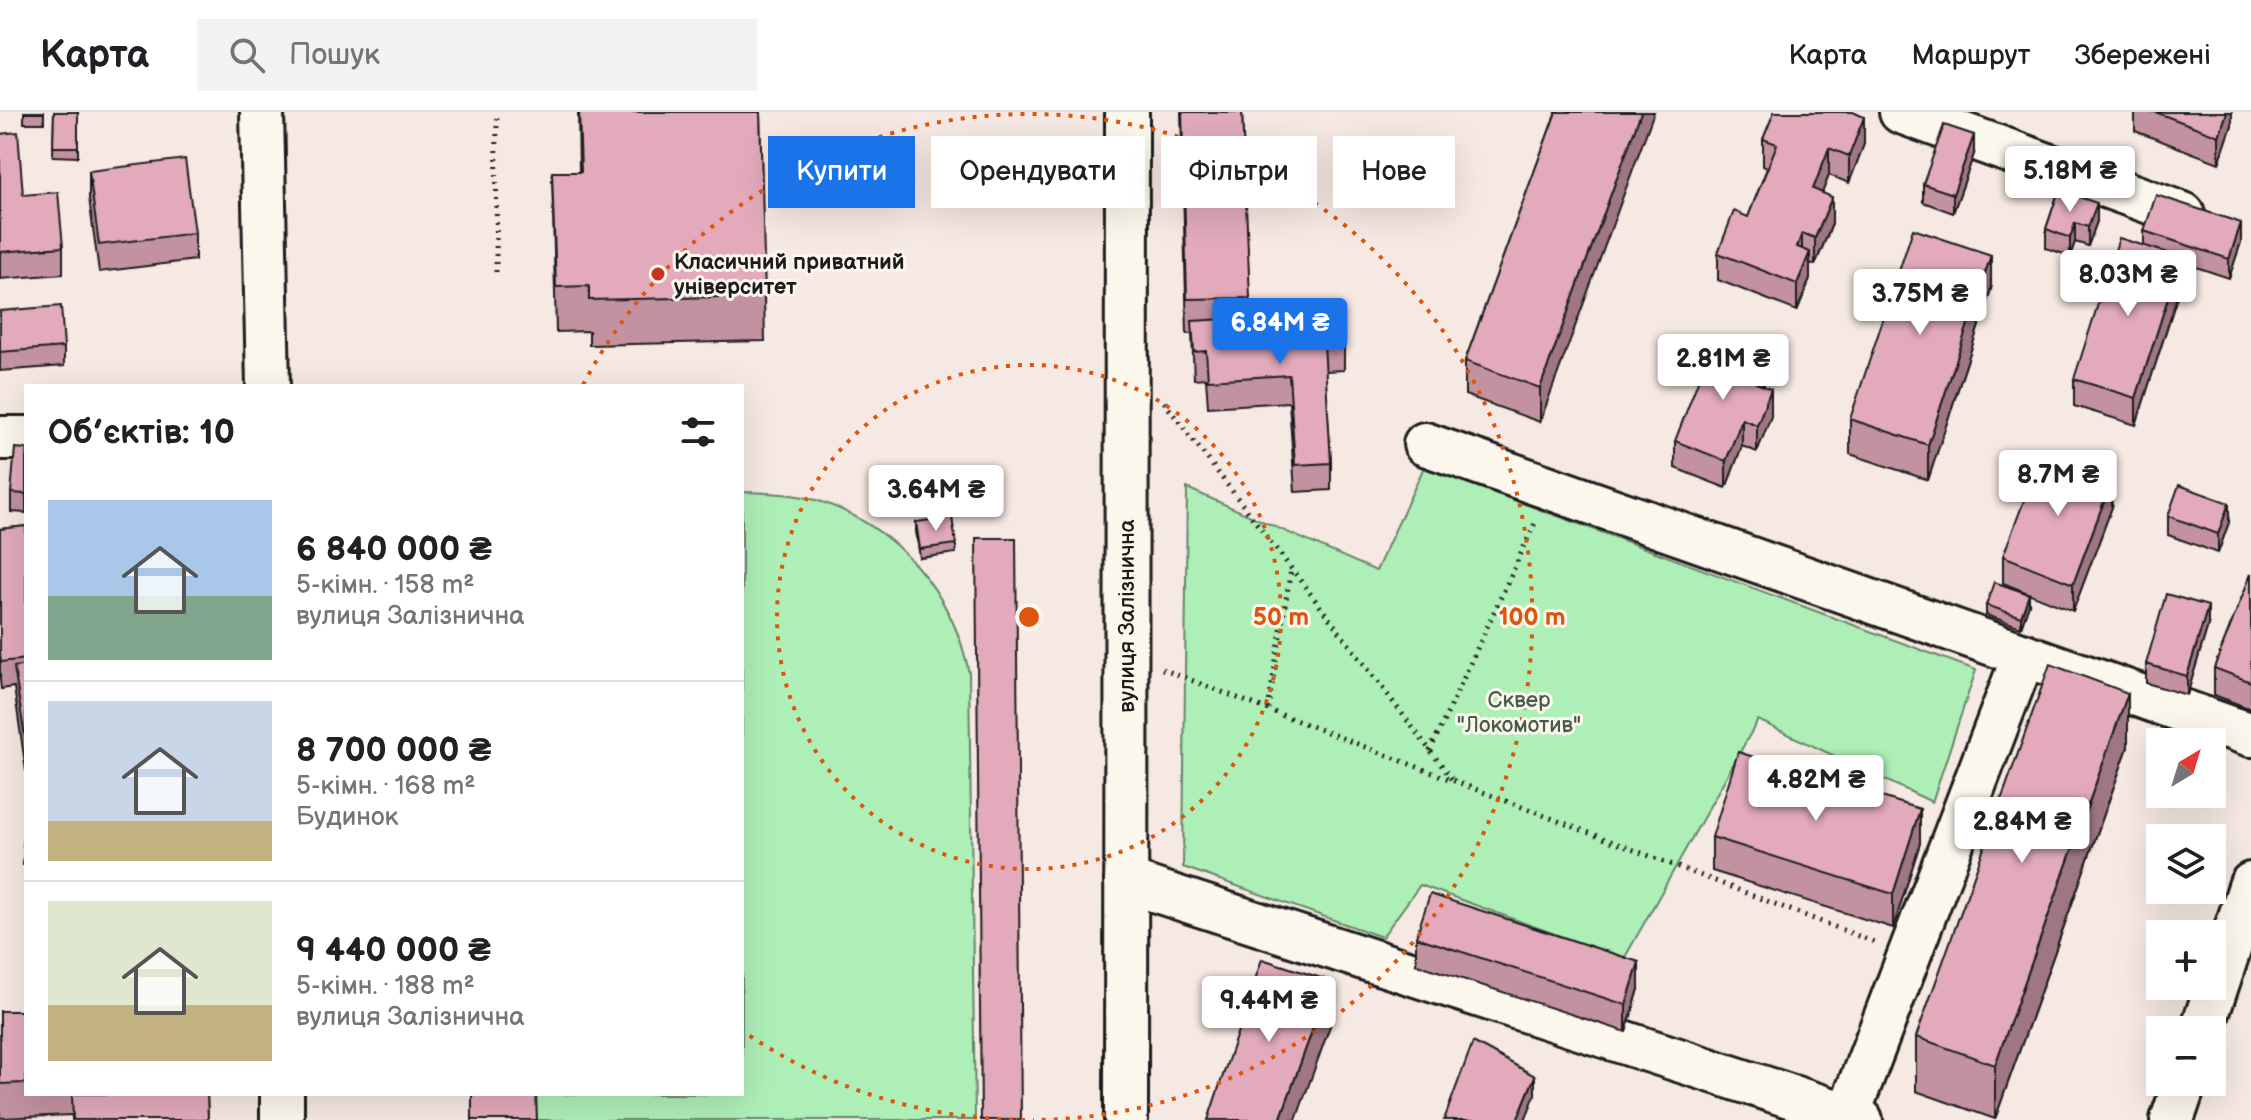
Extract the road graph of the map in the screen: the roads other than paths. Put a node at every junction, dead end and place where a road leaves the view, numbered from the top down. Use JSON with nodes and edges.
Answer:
{"nodes":[{"id":1,"x":262,"y":112,"type":"edge"},
{"id":2,"x":1127,"y":112,"type":"edge"},
{"id":3,"x":1901,"y":112,"type":"edge"},
{"id":4,"x":2183,"y":214,"type":"edge"},
{"id":5,"x":268,"y":384,"type":"edge"},
{"id":6,"x":0,"y":438,"type":"edge"},
{"id":7,"x":24,"y":438,"type":"edge"},
{"id":8,"x":1425,"y":444,"type":"dead end"},
{"id":9,"x":2024,"y":655,"type":"junction"},
{"id":10,"x":2251,"y":735,"type":"edge"},
{"id":11,"x":1126,"y":881,"type":"junction"},
{"id":12,"x":2251,"y":884,"type":"edge"},
{"id":13,"x":2207,"y":1016,"type":"edge"},
{"id":14,"x":282,"y":1096,"type":"edge"},
{"id":15,"x":2180,"y":1096,"type":"edge"},
{"id":16,"x":1854,"y":1118,"type":"edge"},
{"id":17,"x":282,"y":1120,"type":"edge"},
{"id":18,"x":1126,"y":1120,"type":"edge"},
{"id":19,"x":2172,"y":1120,"type":"edge"}],
"edges":[{"from":1,"to":5,"type":"street"},
{"from":2,"to":11,"type":"street","name":"вулиця Залізнична"},
{"from":3,"to":4,"type":"street"},
{"from":6,"to":7,"type":"street"},
{"from":8,"to":9,"type":"street"},
{"from":9,"to":10,"type":"street"},
{"from":9,"to":16,"type":"street"},
{"from":11,"to":16,"type":"street"},
{"from":11,"to":18,"type":"street","name":"вулиця Залізнична"},
{"from":12,"to":13,"type":"street"},
{"from":14,"to":17,"type":"street"},
{"from":15,"to":19,"type":"street"}]}
